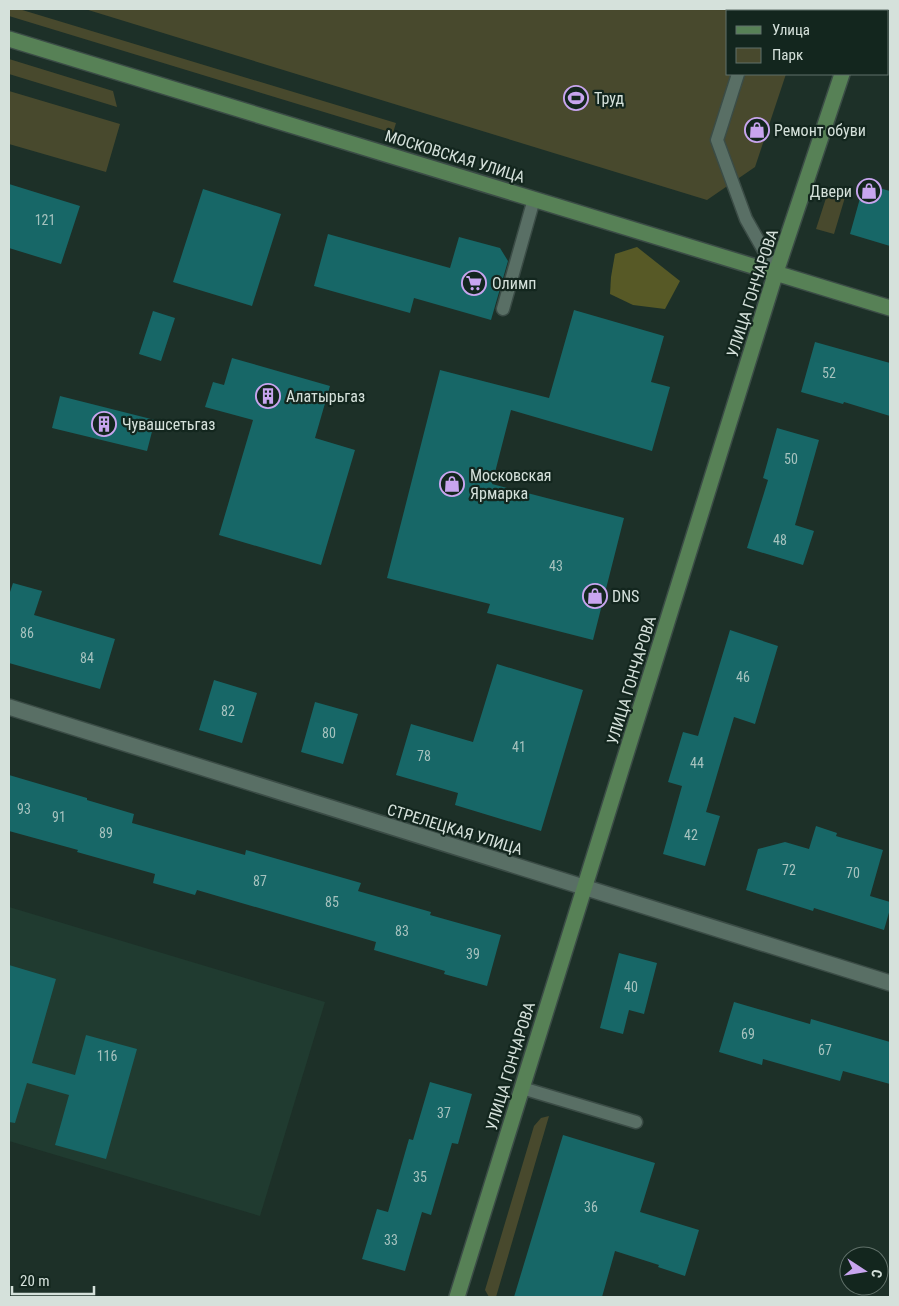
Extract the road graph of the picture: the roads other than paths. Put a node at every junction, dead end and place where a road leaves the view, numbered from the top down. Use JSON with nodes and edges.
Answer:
{"nodes":[{"id":1,"x":9,"y":39,"type":"edge"},
{"id":2,"x":738,"y":75,"type":"edge"},
{"id":3,"x":842,"y":75,"type":"edge"},
{"id":4,"x":534,"y":199,"type":"junction"},
{"id":5,"x":776,"y":272,"type":"junction"},
{"id":6,"x":890,"y":308,"type":"edge"},
{"id":7,"x":503,"y":309,"type":"dead end"},
{"id":8,"x":9,"y":707,"type":"edge"},
{"id":9,"x":584,"y":888,"type":"junction"},
{"id":10,"x":890,"y":982,"type":"edge"},
{"id":11,"x":522,"y":1088,"type":"junction"},
{"id":12,"x":636,"y":1122,"type":"dead end"},
{"id":13,"x":457,"y":1297,"type":"edge"}],
"edges":[{"from":1,"to":4,"type":"main road","name":"МОСКОВСКАЯ УЛИЦА"},
{"from":2,"to":5,"type":"lane"},
{"from":3,"to":5,"type":"main road","name":"УЛИЦА ГОНЧАРОВА"},
{"from":4,"to":5,"type":"main road","name":"МОСКОВСКАЯ УЛИЦА"},
{"from":4,"to":7,"type":"lane"},
{"from":5,"to":6,"type":"main road","name":"МОСКОВСКАЯ УЛИЦА"},
{"from":5,"to":9,"type":"main road","name":"УЛИЦА ГОНЧАРОВА"},
{"from":8,"to":9,"type":"street","name":"СТРЕЛЕЦКАЯ УЛИЦА"},
{"from":9,"to":10,"type":"street","name":"СТРЕЛЕЦКАЯ УЛИЦА"},
{"from":9,"to":11,"type":"main road","name":"УЛИЦА ГОНЧАРОВА"},
{"from":11,"to":12,"type":"lane"},
{"from":11,"to":13,"type":"main road","name":"УЛИЦА ГОНЧАРОВА"}]}
